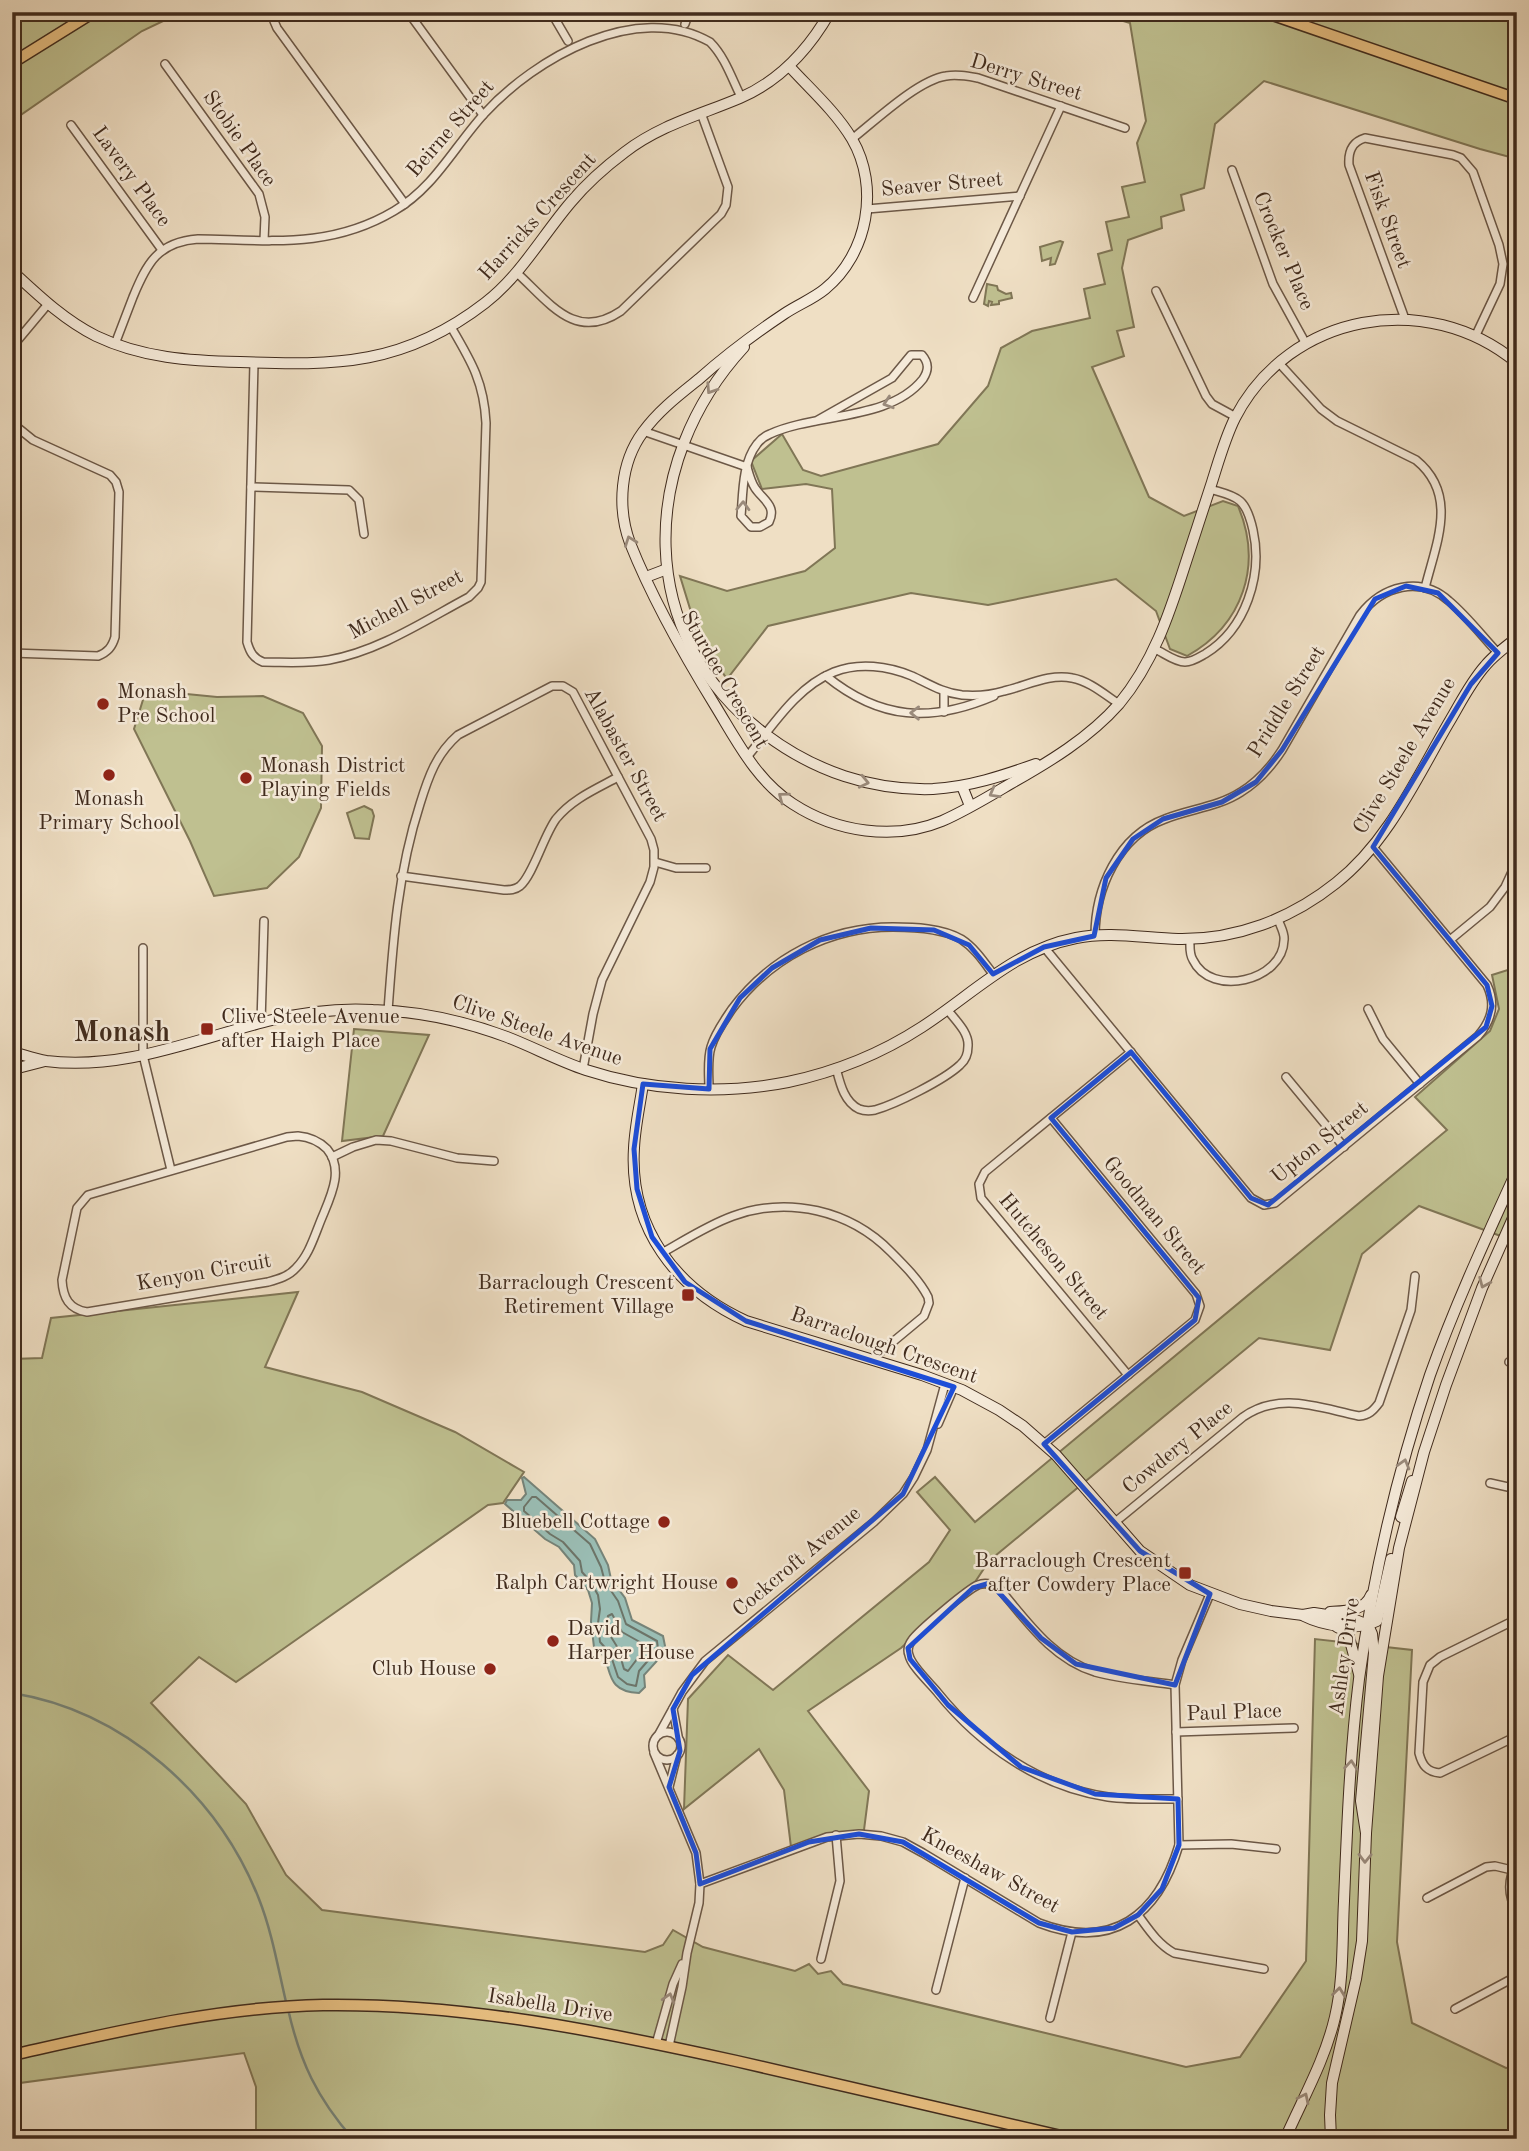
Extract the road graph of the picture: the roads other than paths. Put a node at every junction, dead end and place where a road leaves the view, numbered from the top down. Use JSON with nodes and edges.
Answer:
{"nodes":[{"id":1,"x":94,"y":12,"type":"edge"},
{"id":2,"x":274,"y":12,"type":"edge"},
{"id":3,"x":408,"y":12,"type":"edge"},
{"id":4,"x":551,"y":12,"type":"edge"},
{"id":5,"x":689,"y":12,"type":"edge"},
{"id":6,"x":831,"y":12,"type":"edge"},
{"id":7,"x":1264,"y":12,"type":"edge"},
{"id":8,"x":676,"y":22,"type":"dead end"},
{"id":9,"x":685,"y":24,"type":"junction"},
{"id":10,"x":577,"y":36,"type":"dead end"},
{"id":11,"x":568,"y":41,"type":"junction"},
{"id":12,"x":47,"y":42,"type":"junction"},
{"id":13,"x":12,"y":64,"type":"edge"},
{"id":14,"x":165,"y":64,"type":"dead end"},
{"id":15,"x":789,"y":66,"type":"junction"},
{"id":16,"x":12,"y":72,"type":"edge"},
{"id":17,"x":741,"y":97,"type":"junction"},
{"id":18,"x":1517,"y":99,"type":"edge"},
{"id":19,"x":1061,"y":106,"type":"junction"},
{"id":20,"x":701,"y":113,"type":"junction"},
{"id":21,"x":483,"y":115,"type":"junction"},
{"id":22,"x":71,"y":125,"type":"dead end"},
{"id":23,"x":1125,"y":128,"type":"dead end"},
{"id":24,"x":852,"y":139,"type":"junction"},
{"id":25,"x":1232,"y":170,"type":"dead end"},
{"id":26,"x":1020,"y":196,"type":"junction"},
{"id":27,"x":405,"y":204,"type":"junction"},
{"id":28,"x":867,"y":209,"type":"junction"},
{"id":29,"x":264,"y":240,"type":"junction"},
{"id":30,"x":162,"y":250,"type":"junction"},
{"id":31,"x":12,"y":271,"type":"edge"},
{"id":32,"x":517,"y":274,"type":"junction"},
{"id":33,"x":1156,"y":291,"type":"dead end"},
{"id":34,"x":973,"y":298,"type":"dead end"},
{"id":35,"x":48,"y":304,"type":"junction"},
{"id":36,"x":1405,"y":319,"type":"junction"},
{"id":37,"x":451,"y":327,"type":"junction"},
{"id":38,"x":753,"y":335,"type":"junction"},
{"id":39,"x":1475,"y":337,"type":"junction"},
{"id":40,"x":114,"y":344,"type":"junction"},
{"id":41,"x":1306,"y":344,"type":"junction"},
{"id":42,"x":12,"y":347,"type":"edge"},
{"id":43,"x":254,"y":363,"type":"junction"},
{"id":44,"x":1279,"y":363,"type":"junction"},
{"id":45,"x":1517,"y":363,"type":"edge"},
{"id":46,"x":1236,"y":417,"type":"junction"},
{"id":47,"x":816,"y":421,"type":"junction"},
{"id":48,"x":12,"y":423,"type":"edge"},
{"id":49,"x":643,"y":432,"type":"junction"},
{"id":50,"x":682,"y":444,"type":"junction"},
{"id":51,"x":747,"y":467,"type":"junction"},
{"id":52,"x":251,"y":487,"type":"junction"},
{"id":53,"x":1210,"y":489,"type":"junction"},
{"id":54,"x":364,"y":534,"type":"dead end"},
{"id":55,"x":667,"y":569,"type":"junction"},
{"id":56,"x":646,"y":577,"type":"junction"},
{"id":57,"x":1425,"y":588,"type":"junction"},
{"id":58,"x":1517,"y":638,"type":"edge"},
{"id":59,"x":1155,"y":649,"type":"junction"},
{"id":60,"x":12,"y":653,"type":"edge"},
{"id":61,"x":1498,"y":653,"type":"junction"},
{"id":62,"x":826,"y":676,"type":"junction"},
{"id":63,"x":1004,"y":691,"type":"junction"},
{"id":64,"x":944,"y":692,"type":"junction"},
{"id":65,"x":1119,"y":704,"type":"junction"},
{"id":66,"x":944,"y":712,"type":"junction"},
{"id":67,"x":766,"y":734,"type":"junction"},
{"id":68,"x":747,"y":757,"type":"junction"},
{"id":69,"x":1053,"y":757,"type":"junction"},
{"id":70,"x":618,"y":777,"type":"junction"},
{"id":71,"x":962,"y":786,"type":"junction"},
{"id":72,"x":970,"y":806,"type":"junction"},
{"id":73,"x":1373,"y":847,"type":"junction"},
{"id":74,"x":1517,"y":861,"type":"edge"},
{"id":75,"x":655,"y":862,"type":"junction"},
{"id":76,"x":706,"y":868,"type":"dead end"},
{"id":77,"x":401,"y":876,"type":"junction"},
{"id":78,"x":1278,"y":919,"type":"junction"},
{"id":79,"x":264,"y":921,"type":"dead end"},
{"id":80,"x":1095,"y":936,"type":"junction"},
{"id":81,"x":1190,"y":939,"type":"junction"},
{"id":82,"x":1450,"y":940,"type":"junction"},
{"id":83,"x":1044,"y":947,"type":"junction"},
{"id":84,"x":143,"y":948,"type":"dead end"},
{"id":85,"x":993,"y":974,"type":"junction"},
{"id":86,"x":947,"y":1009,"type":"junction"},
{"id":87,"x":1368,"y":1009,"type":"dead end"},
{"id":88,"x":388,"y":1011,"type":"junction"},
{"id":89,"x":261,"y":1023,"type":"junction"},
{"id":90,"x":13,"y":1051,"type":"edge"},
{"id":91,"x":1131,"y":1052,"type":"junction"},
{"id":92,"x":144,"y":1055,"type":"junction"},
{"id":93,"x":45,"y":1060,"type":"junction"},
{"id":94,"x":835,"y":1068,"type":"junction"},
{"id":95,"x":583,"y":1069,"type":"junction"},
{"id":96,"x":13,"y":1070,"type":"edge"},
{"id":97,"x":1286,"y":1077,"type":"dead end"},
{"id":98,"x":643,"y":1084,"type":"junction"},
{"id":99,"x":1420,"y":1084,"type":"junction"},
{"id":100,"x":709,"y":1089,"type":"junction"},
{"id":101,"x":1051,"y":1118,"type":"junction"},
{"id":102,"x":1344,"y":1147,"type":"junction"},
{"id":103,"x":332,"y":1157,"type":"junction"},
{"id":104,"x":495,"y":1161,"type":"dead end"},
{"id":105,"x":171,"y":1170,"type":"junction"},
{"id":106,"x":1517,"y":1170,"type":"edge"},
{"id":107,"x":1512,"y":1191,"type":"edge"},
{"id":108,"x":1517,"y":1209,"type":"edge"},
{"id":109,"x":1514,"y":1220,"type":"edge"},
{"id":110,"x":662,"y":1253,"type":"junction"},
{"id":111,"x":1415,"y":1276,"type":"dead end"},
{"id":112,"x":871,"y":1360,"type":"junction"},
{"id":113,"x":1128,"y":1375,"type":"junction"},
{"id":114,"x":950,"y":1385,"type":"junction"},
{"id":115,"x":1044,"y":1444,"type":"junction"},
{"id":116,"x":1424,"y":1452,"type":"junction"},
{"id":117,"x":1490,"y":1483,"type":"dead end"},
{"id":118,"x":1517,"y":1489,"type":"edge"},
{"id":119,"x":1114,"y":1523,"type":"junction"},
{"id":120,"x":1376,"y":1578,"type":"junction"},
{"id":121,"x":1210,"y":1594,"type":"junction"},
{"id":122,"x":1314,"y":1614,"type":"junction"},
{"id":123,"x":1303,"y":1615,"type":"junction"},
{"id":124,"x":1517,"y":1619,"type":"edge"},
{"id":125,"x":1327,"y":1622,"type":"junction"},
{"id":126,"x":1368,"y":1625,"type":"junction"},
{"id":127,"x":1360,"y":1678,"type":"junction"},
{"id":128,"x":1175,"y":1685,"type":"junction"},
{"id":129,"x":673,"y":1709,"type":"junction"},
{"id":130,"x":1294,"y":1728,"type":"dead end"},
{"id":131,"x":1176,"y":1732,"type":"junction"},
{"id":132,"x":659,"y":1734,"type":"junction"},
{"id":133,"x":1517,"y":1736,"type":"edge"},
{"id":134,"x":678,"y":1737,"type":"junction"},
{"id":135,"x":654,"y":1753,"type":"junction"},
{"id":136,"x":677,"y":1755,"type":"junction"},
{"id":137,"x":669,"y":1787,"type":"junction"},
{"id":138,"x":1178,"y":1799,"type":"junction"},
{"id":139,"x":1366,"y":1833,"type":"junction"},
{"id":140,"x":836,"y":1835,"type":"junction"},
{"id":141,"x":1179,"y":1845,"type":"junction"},
{"id":142,"x":1276,"y":1850,"type":"dead end"},
{"id":143,"x":1517,"y":1861,"type":"edge"},
{"id":144,"x":1512,"y":1870,"type":"junction"},
{"id":145,"x":965,"y":1878,"type":"junction"},
{"id":146,"x":700,"y":1884,"type":"junction"},
{"id":147,"x":1427,"y":1898,"type":"dead end"},
{"id":148,"x":1517,"y":1911,"type":"edge"},
{"id":149,"x":1139,"y":1915,"type":"junction"},
{"id":150,"x":1072,"y":1932,"type":"junction"},
{"id":151,"x":687,"y":1953,"type":"junction"},
{"id":152,"x":821,"y":1959,"type":"dead end"},
{"id":153,"x":1264,"y":1969,"type":"dead end"},
{"id":154,"x":1517,"y":1976,"type":"edge"},
{"id":155,"x":936,"y":1990,"type":"dead end"},
{"id":156,"x":1455,"y":2009,"type":"dead end"},
{"id":157,"x":1050,"y":2018,"type":"dead end"},
{"id":158,"x":656,"y":2044,"type":"junction"},
{"id":159,"x":669,"y":2046,"type":"junction"},
{"id":160,"x":12,"y":2055,"type":"edge"},
{"id":161,"x":1074,"y":2139,"type":"edge"},
{"id":162,"x":1285,"y":2139,"type":"edge"},
{"id":163,"x":1331,"y":2139,"type":"edge"}],
"edges":[{"from":1,"to":12,"type":"main road"},
{"from":2,"to":27,"type":"street"},
{"from":3,"to":21,"type":"street"},
{"from":4,"to":11,"type":"street"},
{"from":5,"to":9,"type":"street"},
{"from":6,"to":15,"type":"street","name":"Harricks Crescent"},
{"from":7,"to":18,"type":"main road"},
{"from":8,"to":9,"type":"street"},
{"from":9,"to":17,"type":"street"},
{"from":10,"to":11,"type":"street","name":"Beirne Street"},
{"from":11,"to":21,"type":"street","name":"Beirne Street"},
{"from":12,"to":13,"type":"main road"},
{"from":12,"to":16,"type":"main road"},
{"from":14,"to":29,"type":"street","name":"Stobie Place"},
{"from":15,"to":17,"type":"street","name":"Harricks Crescent"},
{"from":15,"to":24,"type":"street","name":"Sturdee Crescent"},
{"from":17,"to":20,"type":"street","name":"Harricks Crescent"},
{"from":19,"to":23,"type":"street","name":"Derry Street"},
{"from":19,"to":24,"type":"street","name":"Derry Street"},
{"from":19,"to":26,"type":"street","name":"Seaver Street"},
{"from":20,"to":32,"type":"street","name":"Harricks Crescent"},
{"from":20,"to":32,"type":"street"},
{"from":21,"to":27,"type":"street","name":"Beirne Street"},
{"from":22,"to":30,"type":"street","name":"Lavery Place"},
{"from":24,"to":28,"type":"street","name":"Sturdee Crescent"},
{"from":25,"to":41,"type":"street","name":"Crocker Place"},
{"from":26,"to":28,"type":"street","name":"Seaver Street"},
{"from":26,"to":34,"type":"street","name":"Seaver Street"},
{"from":27,"to":29,"type":"street","name":"Beirne Street"},
{"from":28,"to":38,"type":"street","name":"Sturdee Crescent"},
{"from":29,"to":30,"type":"street","name":"Beirne Street"},
{"from":30,"to":40,"type":"street"},
{"from":31,"to":35,"type":"street","name":"Harricks Crescent"},
{"from":32,"to":37,"type":"street","name":"Harricks Crescent"},
{"from":33,"to":46,"type":"street"},
{"from":35,"to":40,"type":"street","name":"Harricks Crescent"},
{"from":35,"to":42,"type":"street"},
{"from":36,"to":39,"type":"street","name":"Sturdee Crescent"},
{"from":36,"to":39,"type":"street","name":"Fisk Street"},
{"from":36,"to":41,"type":"street","name":"Sturdee Crescent"},
{"from":37,"to":43,"type":"street","name":"Harricks Crescent"},
{"from":37,"to":52,"type":"street","name":"Michell Street"},
{"from":38,"to":49,"type":"street","name":"Sturdee Crescent"},
{"from":38,"to":50,"type":"street","name":"Sturdee Crescent","one_way":true},
{"from":39,"to":45,"type":"street","name":"Sturdee Crescent"},
{"from":40,"to":43,"type":"street","name":"Harricks Crescent"},
{"from":41,"to":44,"type":"street","name":"Sturdee Crescent"},
{"from":43,"to":52,"type":"street","name":"Michell Street"},
{"from":44,"to":46,"type":"street","name":"Sturdee Crescent"},
{"from":44,"to":57,"type":"street"},
{"from":46,"to":53,"type":"street","name":"Sturdee Crescent"},
{"from":47,"to":47,"type":"street","one_way":true},
{"from":47,"to":51,"type":"street"},
{"from":48,"to":60,"type":"street"},
{"from":49,"to":50,"type":"street"},
{"from":56,"to":49,"type":"street","name":"Sturdee Crescent","one_way":true},
{"from":50,"to":51,"type":"street"},
{"from":50,"to":55,"type":"street","name":"Sturdee Crescent"},
{"from":51,"to":51,"type":"street","one_way":true},
{"from":52,"to":54,"type":"street"},
{"from":53,"to":59,"type":"street","name":"Sturdee Crescent"},
{"from":53,"to":59,"type":"street"},
{"from":55,"to":56,"type":"street"},
{"from":55,"to":67,"type":"street","name":"Sturdee Crescent"},
{"from":56,"to":68,"type":"street","name":"Sturdee Crescent"},
{"from":57,"to":61,"type":"street"},
{"from":57,"to":80,"type":"street","name":"Priddle Street"},
{"from":58,"to":61,"type":"street","name":"Clive Steele Avenue"},
{"from":59,"to":65,"type":"street","name":"Sturdee Crescent"},
{"from":61,"to":73,"type":"street","name":"Clive Steele Avenue"},
{"from":62,"to":64,"type":"street"},
{"from":66,"to":62,"type":"street","one_way":true},
{"from":62,"to":67,"type":"street"},
{"from":63,"to":64,"type":"street"},
{"from":63,"to":65,"type":"street"},
{"from":63,"to":66,"type":"street"},
{"from":64,"to":66,"type":"street"},
{"from":65,"to":69,"type":"street","name":"Sturdee Crescent"},
{"from":67,"to":68,"type":"street"},
{"from":67,"to":71,"type":"street","name":"Sturdee Crescent","one_way":true},
{"from":72,"to":68,"type":"street","name":"Sturdee Crescent","one_way":true},
{"from":69,"to":71,"type":"street","name":"Sturdee Crescent"},
{"from":69,"to":72,"type":"street","name":"Sturdee Crescent","one_way":true},
{"from":70,"to":75,"type":"street","name":"Alabaster Street"},
{"from":70,"to":77,"type":"street"},
{"from":70,"to":77,"type":"street","name":"Alabaster Street"},
{"from":71,"to":72,"type":"street"},
{"from":73,"to":78,"type":"street","name":"Clive Steele Avenue"},
{"from":73,"to":82,"type":"street","name":"Upton Street"},
{"from":74,"to":82,"type":"street"},
{"from":75,"to":76,"type":"street"},
{"from":75,"to":95,"type":"street"},
{"from":77,"to":88,"type":"street","name":"Alabaster Street"},
{"from":78,"to":81,"type":"street","name":"Clive Steele Avenue"},
{"from":78,"to":81,"type":"street"},
{"from":79,"to":89,"type":"street"},
{"from":80,"to":81,"type":"street","name":"Clive Steele Avenue"},
{"from":80,"to":83,"type":"street","name":"Clive Steele Avenue"},
{"from":82,"to":99,"type":"street","name":"Upton Street"},
{"from":83,"to":85,"type":"street","name":"Clive Steele Avenue"},
{"from":83,"to":91,"type":"street","name":"Upton Street"},
{"from":84,"to":92,"type":"street"},
{"from":85,"to":86,"type":"street","name":"Clive Steele Avenue"},
{"from":85,"to":100,"type":"street"},
{"from":86,"to":94,"type":"street","name":"Clive Steele Avenue"},
{"from":86,"to":94,"type":"street"},
{"from":87,"to":99,"type":"street"},
{"from":88,"to":89,"type":"street","name":"Clive Steele Avenue"},
{"from":88,"to":95,"type":"street","name":"Clive Steele Avenue"},
{"from":89,"to":92,"type":"street","name":"Clive Steele Avenue"},
{"from":90,"to":93,"type":"street","name":"Clive Steele Avenue"},
{"from":90,"to":96,"type":"street"},
{"from":91,"to":101,"type":"street","name":"Hutcheson Street"},
{"from":91,"to":102,"type":"street","name":"Upton Street"},
{"from":92,"to":93,"type":"street","name":"Clive Steele Avenue"},
{"from":92,"to":105,"type":"street"},
{"from":93,"to":96,"type":"street","name":"Clive Steele Avenue"},
{"from":94,"to":100,"type":"street","name":"Clive Steele Avenue"},
{"from":95,"to":98,"type":"street","name":"Clive Steele Avenue"},
{"from":97,"to":102,"type":"street"},
{"from":98,"to":100,"type":"street","name":"Clive Steele Avenue"},
{"from":98,"to":110,"type":"street","name":"Barraclough Crescent"},
{"from":99,"to":102,"type":"street","name":"Upton Street"},
{"from":101,"to":113,"type":"street","name":"Goodman Street"},
{"from":101,"to":113,"type":"street","name":"Hutcheson Street"},
{"from":103,"to":104,"type":"street"},
{"from":103,"to":105,"type":"street","name":"Kenyon Circuit"},
{"from":103,"to":105,"type":"street","name":"Kenyon Circuit"},
{"from":106,"to":107,"type":"street","name":"Ashley Drive"},
{"from":120,"to":107,"type":"street","name":"Ashley Drive","one_way":true},
{"from":108,"to":109,"type":"street","name":"Ashley Drive"},
{"from":109,"to":116,"type":"street","name":"Ashley Drive","one_way":true},
{"from":110,"to":112,"type":"street","name":"Barraclough Crescent"},
{"from":110,"to":112,"type":"street"},
{"from":111,"to":119,"type":"street","name":"Cowdery Place"},
{"from":112,"to":114,"type":"street","name":"Barraclough Crescent"},
{"from":113,"to":115,"type":"street","name":"Goodman Street"},
{"from":114,"to":115,"type":"street","name":"Barraclough Crescent"},
{"from":114,"to":129,"type":"street","name":"Cockcroft Avenue"},
{"from":115,"to":119,"type":"street","name":"Barraclough Crescent"},
{"from":116,"to":126,"type":"street"},
{"from":116,"to":139,"type":"street","name":"Ashley Drive"},
{"from":117,"to":118,"type":"street"},
{"from":119,"to":121,"type":"street","name":"Barraclough Crescent"},
{"from":120,"to":122,"type":"street"},
{"from":120,"to":126,"type":"street","name":"Ashley Drive"},
{"from":121,"to":123,"type":"street","name":"Barraclough Crescent"},
{"from":121,"to":128,"type":"street","name":"Kneeshaw Street"},
{"from":122,"to":123,"type":"street","name":"Barraclough Crescent"},
{"from":122,"to":126,"type":"street","name":"Barraclough Crescent"},
{"from":123,"to":125,"type":"street","name":"Barraclough Crescent"},
{"from":124,"to":133,"type":"street"},
{"from":125,"to":126,"type":"street","name":"Barraclough Crescent"},
{"from":125,"to":127,"type":"street"},
{"from":126,"to":127,"type":"street","name":"Ashley Drive"},
{"from":126,"to":139,"type":"street"},
{"from":162,"to":127,"type":"street","name":"Ashley Drive","one_way":true},
{"from":128,"to":131,"type":"street","name":"Kneeshaw Street"},
{"from":128,"to":138,"type":"street"},
{"from":129,"to":132,"type":"street","name":"Cockcroft Avenue"},
{"from":129,"to":134,"type":"street"},
{"from":130,"to":131,"type":"street","name":"Paul Place"},
{"from":131,"to":138,"type":"street","name":"Kneeshaw Street"},
{"from":132,"to":134,"type":"street"},
{"from":132,"to":135,"type":"street"},
{"from":134,"to":136,"type":"street"},
{"from":135,"to":136,"type":"street"},
{"from":135,"to":137,"type":"street"},
{"from":136,"to":137,"type":"street"},
{"from":137,"to":146,"type":"street"},
{"from":138,"to":141,"type":"street","name":"Kneeshaw Street"},
{"from":139,"to":163,"type":"street","name":"Ashley Drive","one_way":true},
{"from":140,"to":145,"type":"street","name":"Kneeshaw Street"},
{"from":140,"to":146,"type":"street","name":"Kneeshaw Street"},
{"from":140,"to":152,"type":"street"},
{"from":141,"to":142,"type":"street"},
{"from":141,"to":149,"type":"street","name":"Kneeshaw Street"},
{"from":143,"to":144,"type":"street"},
{"from":144,"to":147,"type":"street"},
{"from":144,"to":148,"type":"street"},
{"from":145,"to":150,"type":"street","name":"Kneeshaw Street"},
{"from":145,"to":155,"type":"street"},
{"from":146,"to":151,"type":"street"},
{"from":149,"to":150,"type":"street","name":"Kneeshaw Street"},
{"from":149,"to":153,"type":"street"},
{"from":150,"to":157,"type":"street"},
{"from":158,"to":151,"type":"street","one_way":true},
{"from":151,"to":159,"type":"street"},
{"from":154,"to":156,"type":"street"},
{"from":158,"to":159,"type":"main road","name":"Isabella Drive"},
{"from":158,"to":160,"type":"main road","name":"Isabella Drive"},
{"from":159,"to":161,"type":"main road","name":"Isabella Drive"}]}
